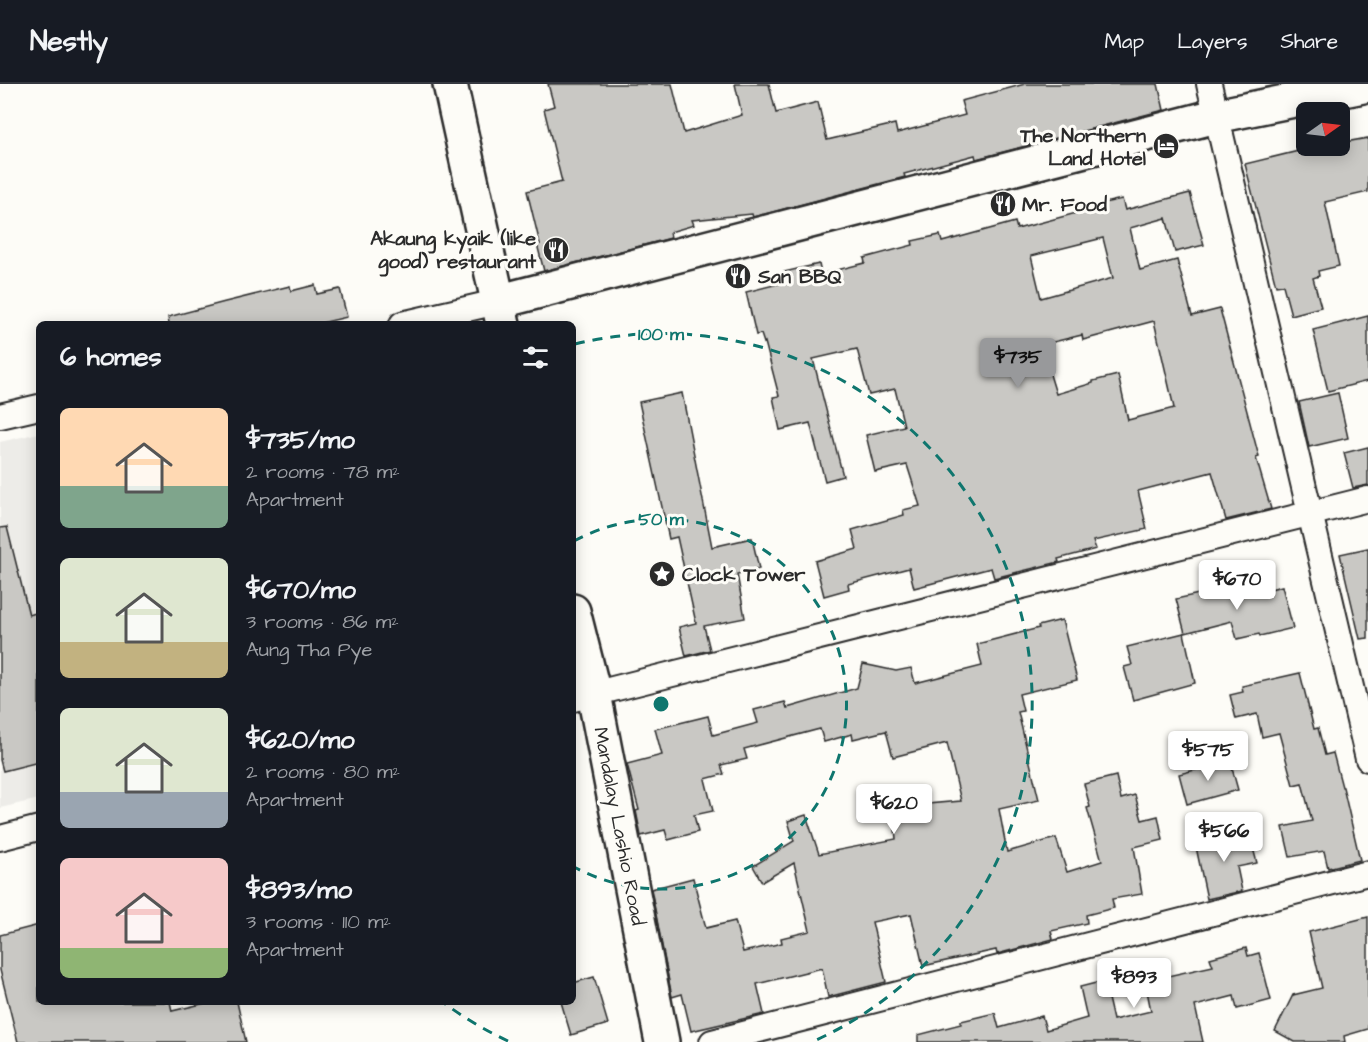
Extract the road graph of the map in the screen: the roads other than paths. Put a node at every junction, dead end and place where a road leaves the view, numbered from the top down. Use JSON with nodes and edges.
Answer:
{"nodes":[{"id":1,"x":450,"y":84,"type":"edge"},
{"id":2,"x":1209,"y":84,"type":"edge"},
{"id":3,"x":1368,"y":85,"type":"edge"},
{"id":4,"x":1216,"y":116,"type":"junction"},
{"id":5,"x":500,"y":313,"type":"edge"},
{"id":6,"x":429,"y":321,"type":"edge"},
{"id":7,"x":36,"y":408,"type":"edge"},
{"id":8,"x":0,"y":416,"type":"edge"},
{"id":9,"x":1368,"y":498,"type":"edge"},
{"id":10,"x":1310,"y":512,"type":"junction"},
{"id":11,"x":576,"y":637,"type":"edge"},
{"id":12,"x":583,"y":697,"type":"edge"},
{"id":13,"x":1368,"y":759,"type":"edge"},
{"id":14,"x":36,"y":829,"type":"edge"},
{"id":15,"x":0,"y":838,"type":"edge"},
{"id":16,"x":1368,"y":873,"type":"edge"},
{"id":17,"x":662,"y":1042,"type":"edge"},
{"id":18,"x":712,"y":1042,"type":"edge"}],
"edges":[{"from":1,"to":5,"type":"main road"},
{"from":2,"to":4,"type":"street"},
{"from":3,"to":4,"type":"main road"},
{"from":4,"to":5,"type":"main road"},
{"from":4,"to":10,"type":"street"},
{"from":5,"to":6,"type":"street"},
{"from":7,"to":8,"type":"street"},
{"from":9,"to":10,"type":"street"},
{"from":10,"to":12,"type":"street"},
{"from":10,"to":13,"type":"street"},
{"from":11,"to":12,"type":"main road","name":"Mandalay Lashio Road"},
{"from":12,"to":17,"type":"main road","name":"Mandalay Lashio Road"},
{"from":14,"to":15,"type":"street"},
{"from":16,"to":18,"type":"street"}]}
